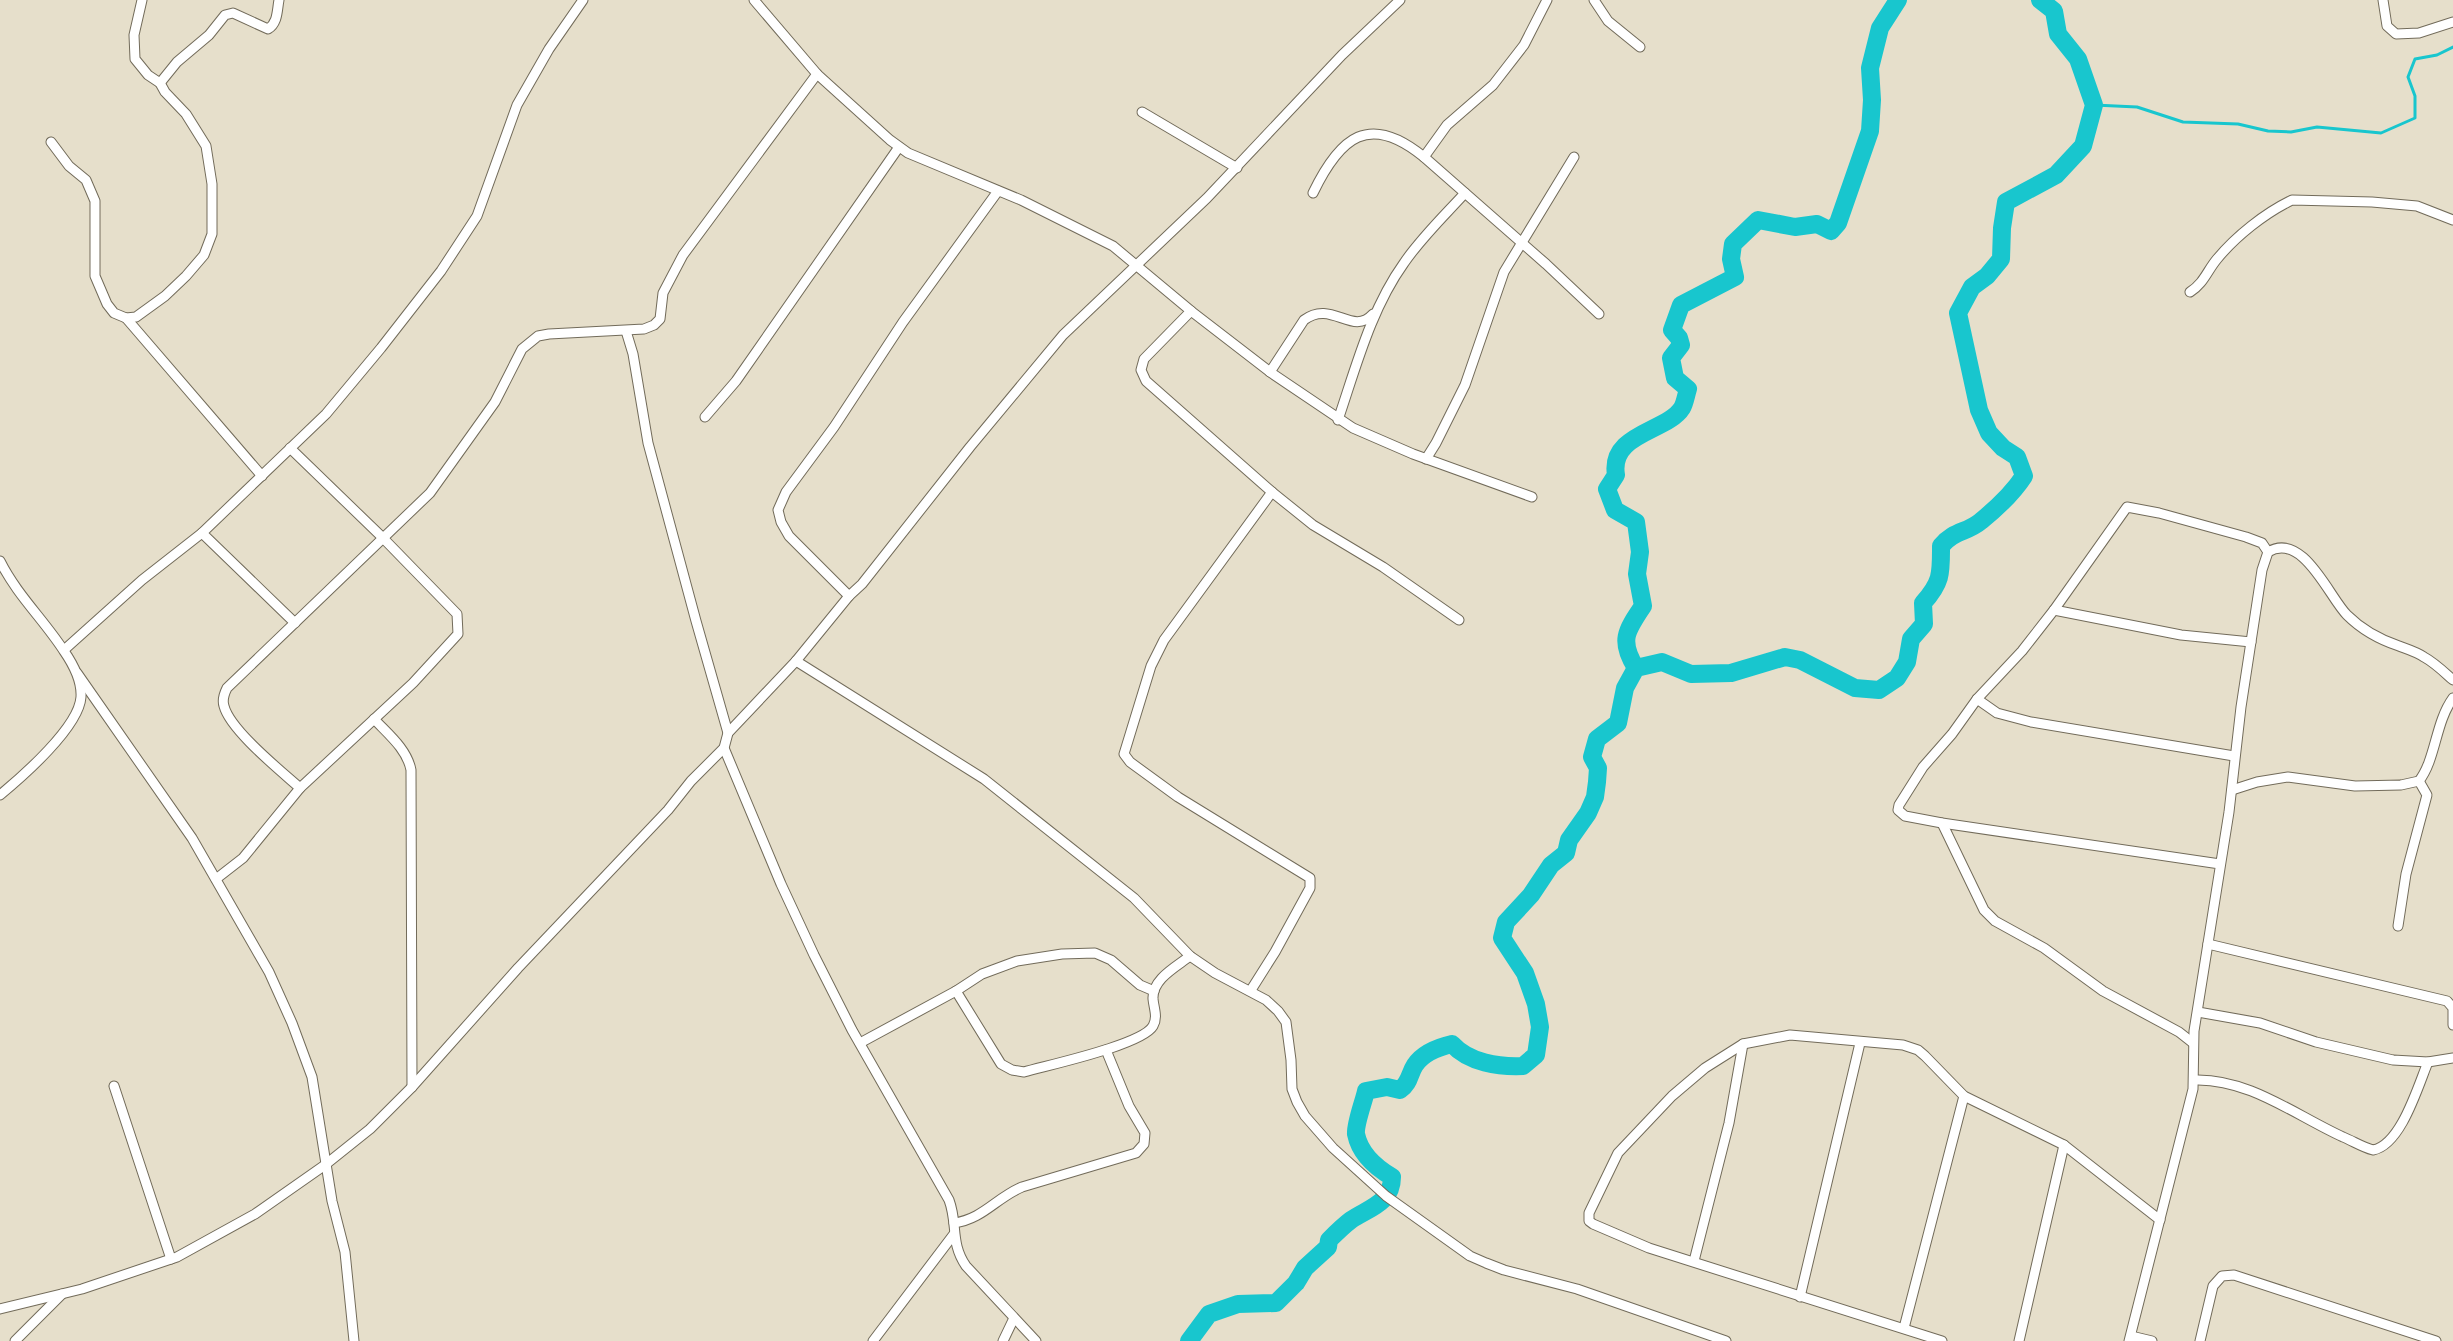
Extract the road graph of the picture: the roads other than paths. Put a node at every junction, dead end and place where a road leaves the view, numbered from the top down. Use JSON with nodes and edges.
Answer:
{"nodes":[{"id":1,"x":142,"y":0,"type":"edge"},
{"id":2,"x":279,"y":0,"type":"edge"},
{"id":3,"x":583,"y":0,"type":"edge"},
{"id":4,"x":754,"y":0,"type":"edge"},
{"id":5,"x":1400,"y":0,"type":"edge"},
{"id":6,"x":1547,"y":0,"type":"edge"},
{"id":7,"x":1594,"y":0,"type":"edge"},
{"id":8,"x":2383,"y":0,"type":"edge"},
{"id":9,"x":2453,"y":22,"type":"edge"},
{"id":10,"x":1640,"y":47,"type":"dead end"},
{"id":11,"x":817,"y":74,"type":"junction"},
{"id":12,"x":160,"y":82,"type":"junction"},
{"id":13,"x":1142,"y":112,"type":"dead end"},
{"id":14,"x":51,"y":142,"type":"dead end"},
{"id":15,"x":899,"y":147,"type":"junction"},
{"id":16,"x":1424,"y":157,"type":"junction"},
{"id":17,"x":1574,"y":157,"type":"dead end"},
{"id":18,"x":1237,"y":168,"type":"junction"},
{"id":19,"x":998,"y":191,"type":"junction"},
{"id":20,"x":1313,"y":194,"type":"dead end"},
{"id":21,"x":1464,"y":194,"type":"junction"},
{"id":22,"x":2453,"y":219,"type":"edge"},
{"id":23,"x":1522,"y":243,"type":"junction"},
{"id":24,"x":1135,"y":266,"type":"junction"},
{"id":25,"x":2190,"y":292,"type":"dead end"},
{"id":26,"x":1378,"y":310,"type":"junction"},
{"id":27,"x":1191,"y":311,"type":"junction"},
{"id":28,"x":1599,"y":314,"type":"dead end"},
{"id":29,"x":126,"y":318,"type":"junction"},
{"id":30,"x":626,"y":331,"type":"junction"},
{"id":31,"x":1270,"y":372,"type":"junction"},
{"id":32,"x":705,"y":417,"type":"dead end"},
{"id":33,"x":1338,"y":420,"type":"junction"},
{"id":34,"x":290,"y":448,"type":"junction"},
{"id":35,"x":1426,"y":459,"type":"junction"},
{"id":36,"x":262,"y":476,"type":"junction"},
{"id":37,"x":1272,"y":492,"type":"junction"},
{"id":38,"x":1532,"y":497,"type":"dead end"},
{"id":39,"x":202,"y":533,"type":"junction"},
{"id":40,"x":382,"y":537,"type":"junction"},
{"id":41,"x":2268,"y":552,"type":"junction"},
{"id":42,"x":0,"y":561,"type":"edge"},
{"id":43,"x":849,"y":596,"type":"junction"},
{"id":44,"x":2054,"y":610,"type":"junction"},
{"id":45,"x":1459,"y":620,"type":"dead end"},
{"id":46,"x":295,"y":623,"type":"junction"},
{"id":47,"x":2251,"y":642,"type":"junction"},
{"id":48,"x":64,"y":650,"type":"junction"},
{"id":49,"x":796,"y":661,"type":"junction"},
{"id":50,"x":77,"y":673,"type":"junction"},
{"id":51,"x":2453,"y":680,"type":"edge"},
{"id":52,"x":2453,"y":698,"type":"edge"},
{"id":53,"x":1977,"y":699,"type":"junction"},
{"id":54,"x":374,"y":719,"type":"junction"},
{"id":55,"x":728,"y":733,"type":"junction"},
{"id":56,"x":724,"y":748,"type":"junction"},
{"id":57,"x":2234,"y":756,"type":"junction"},
{"id":58,"x":2419,"y":781,"type":"junction"},
{"id":59,"x":300,"y":788,"type":"junction"},
{"id":60,"x":2232,"y":790,"type":"junction"},
{"id":61,"x":0,"y":795,"type":"edge"},
{"id":62,"x":1942,"y":823,"type":"junction"},
{"id":63,"x":2220,"y":864,"type":"junction"},
{"id":64,"x":216,"y":879,"type":"junction"},
{"id":65,"x":2398,"y":926,"type":"dead end"},
{"id":66,"x":2208,"y":944,"type":"junction"},
{"id":67,"x":1190,"y":956,"type":"junction"},
{"id":68,"x":1251,"y":990,"type":"junction"},
{"id":69,"x":1154,"y":991,"type":"junction"},
{"id":70,"x":956,"y":992,"type":"junction"},
{"id":71,"x":2198,"y":1012,"type":"junction"},
{"id":72,"x":2453,"y":1025,"type":"edge"},
{"id":73,"x":860,"y":1043,"type":"junction"},
{"id":74,"x":1860,"y":1043,"type":"junction"},
{"id":75,"x":2193,"y":1043,"type":"junction"},
{"id":76,"x":1743,"y":1044,"type":"junction"},
{"id":77,"x":1106,"y":1050,"type":"junction"},
{"id":78,"x":2453,"y":1058,"type":"edge"},
{"id":79,"x":2428,"y":1062,"type":"junction"},
{"id":80,"x":2194,"y":1080,"type":"junction"},
{"id":81,"x":114,"y":1086,"type":"dead end"},
{"id":82,"x":412,"y":1087,"type":"junction"},
{"id":83,"x":1964,"y":1096,"type":"junction"},
{"id":84,"x":2064,"y":1145,"type":"junction"},
{"id":85,"x":325,"y":1165,"type":"junction"},
{"id":86,"x":2160,"y":1221,"type":"junction"},
{"id":87,"x":954,"y":1223,"type":"junction"},
{"id":88,"x":954,"y":1234,"type":"junction"},
{"id":89,"x":171,"y":1259,"type":"junction"},
{"id":90,"x":1694,"y":1261,"type":"junction"},
{"id":91,"x":62,"y":1294,"type":"junction"},
{"id":92,"x":1800,"y":1297,"type":"junction"},
{"id":93,"x":0,"y":1309,"type":"edge"},
{"id":94,"x":1014,"y":1318,"type":"junction"},
{"id":95,"x":1904,"y":1328,"type":"junction"},
{"id":96,"x":2130,"y":1338,"type":"edge"},
{"id":97,"x":15,"y":1341,"type":"edge"},
{"id":98,"x":354,"y":1341,"type":"edge"},
{"id":99,"x":873,"y":1341,"type":"edge"},
{"id":100,"x":1003,"y":1341,"type":"edge"},
{"id":101,"x":1036,"y":1341,"type":"edge"},
{"id":102,"x":1726,"y":1341,"type":"edge"},
{"id":103,"x":1942,"y":1341,"type":"edge"},
{"id":104,"x":2019,"y":1341,"type":"edge"},
{"id":105,"x":2152,"y":1341,"type":"edge"},
{"id":106,"x":2200,"y":1341,"type":"edge"},
{"id":107,"x":2436,"y":1341,"type":"edge"}],
"edges":[{"from":1,"to":12,"type":"street"},
{"from":2,"to":12,"type":"street"},
{"from":3,"to":34,"type":"street"},
{"from":4,"to":11,"type":"street"},
{"from":5,"to":18,"type":"street"},
{"from":6,"to":16,"type":"street"},
{"from":7,"to":10,"type":"street"},
{"from":8,"to":9,"type":"street"},
{"from":11,"to":15,"type":"street"},
{"from":11,"to":30,"type":"street"},
{"from":12,"to":29,"type":"street"},
{"from":13,"to":18,"type":"street"},
{"from":14,"to":29,"type":"street"},
{"from":15,"to":19,"type":"street"},
{"from":15,"to":32,"type":"street"},
{"from":16,"to":20,"type":"street"},
{"from":16,"to":21,"type":"street"},
{"from":17,"to":23,"type":"street"},
{"from":18,"to":24,"type":"street"},
{"from":19,"to":24,"type":"street"},
{"from":19,"to":43,"type":"street"},
{"from":21,"to":23,"type":"street"},
{"from":21,"to":26,"type":"street"},
{"from":22,"to":25,"type":"street"},
{"from":23,"to":28,"type":"street"},
{"from":23,"to":35,"type":"street"},
{"from":24,"to":27,"type":"street"},
{"from":24,"to":43,"type":"street"},
{"from":26,"to":31,"type":"street"},
{"from":26,"to":33,"type":"street"},
{"from":27,"to":31,"type":"street"},
{"from":27,"to":37,"type":"street"},
{"from":29,"to":36,"type":"street"},
{"from":30,"to":40,"type":"street"},
{"from":30,"to":55,"type":"street"},
{"from":31,"to":33,"type":"street"},
{"from":33,"to":35,"type":"street"},
{"from":34,"to":36,"type":"street"},
{"from":34,"to":40,"type":"street"},
{"from":35,"to":38,"type":"street"},
{"from":36,"to":39,"type":"street"},
{"from":37,"to":45,"type":"street"},
{"from":37,"to":68,"type":"street"},
{"from":39,"to":46,"type":"street"},
{"from":39,"to":48,"type":"street"},
{"from":40,"to":46,"type":"street"},
{"from":40,"to":54,"type":"street"},
{"from":41,"to":44,"type":"street"},
{"from":41,"to":47,"type":"street"},
{"from":41,"to":51,"type":"street"},
{"from":42,"to":48,"type":"street"},
{"from":43,"to":49,"type":"street"},
{"from":44,"to":47,"type":"street"},
{"from":44,"to":53,"type":"street"},
{"from":46,"to":59,"type":"street"},
{"from":47,"to":57,"type":"street"},
{"from":48,"to":50,"type":"street"},
{"from":49,"to":55,"type":"street"},
{"from":49,"to":67,"type":"street"},
{"from":50,"to":61,"type":"street"},
{"from":50,"to":64,"type":"street"},
{"from":52,"to":58,"type":"street"},
{"from":53,"to":57,"type":"street"},
{"from":53,"to":62,"type":"street"},
{"from":54,"to":59,"type":"street"},
{"from":54,"to":82,"type":"street"},
{"from":55,"to":56,"type":"street"},
{"from":56,"to":73,"type":"street"},
{"from":56,"to":82,"type":"street"},
{"from":57,"to":60,"type":"street"},
{"from":58,"to":60,"type":"street"},
{"from":58,"to":65,"type":"street"},
{"from":59,"to":64,"type":"street"},
{"from":60,"to":63,"type":"street"},
{"from":62,"to":63,"type":"street"},
{"from":62,"to":75,"type":"street"},
{"from":63,"to":66,"type":"street"},
{"from":64,"to":85,"type":"street"},
{"from":66,"to":71,"type":"street"},
{"from":66,"to":72,"type":"street"},
{"from":67,"to":68,"type":"street"},
{"from":67,"to":69,"type":"street"},
{"from":68,"to":102,"type":"street"},
{"from":69,"to":70,"type":"street"},
{"from":69,"to":77,"type":"street"},
{"from":70,"to":73,"type":"street"},
{"from":70,"to":77,"type":"street"},
{"from":71,"to":75,"type":"street"},
{"from":71,"to":79,"type":"street"},
{"from":73,"to":87,"type":"street"},
{"from":74,"to":76,"type":"street"},
{"from":74,"to":83,"type":"street"},
{"from":74,"to":92,"type":"street"},
{"from":75,"to":80,"type":"street"},
{"from":76,"to":90,"type":"street"},
{"from":76,"to":90,"type":"street"},
{"from":77,"to":87,"type":"street"},
{"from":78,"to":79,"type":"street"},
{"from":79,"to":80,"type":"street"},
{"from":80,"to":86,"type":"street"},
{"from":81,"to":89,"type":"street"},
{"from":82,"to":85,"type":"street"},
{"from":83,"to":84,"type":"street"},
{"from":83,"to":95,"type":"street"},
{"from":84,"to":86,"type":"street"},
{"from":84,"to":104,"type":"street"},
{"from":85,"to":89,"type":"street"},
{"from":85,"to":98,"type":"street"},
{"from":86,"to":96,"type":"street"},
{"from":87,"to":88,"type":"street"},
{"from":88,"to":94,"type":"street"},
{"from":88,"to":99,"type":"street"},
{"from":89,"to":91,"type":"street"},
{"from":90,"to":92,"type":"street"},
{"from":91,"to":93,"type":"street"},
{"from":91,"to":97,"type":"street"},
{"from":92,"to":95,"type":"street"},
{"from":94,"to":100,"type":"street"},
{"from":94,"to":101,"type":"street"},
{"from":95,"to":103,"type":"street"},
{"from":96,"to":105,"type":"street"},
{"from":106,"to":107,"type":"street"}]}
